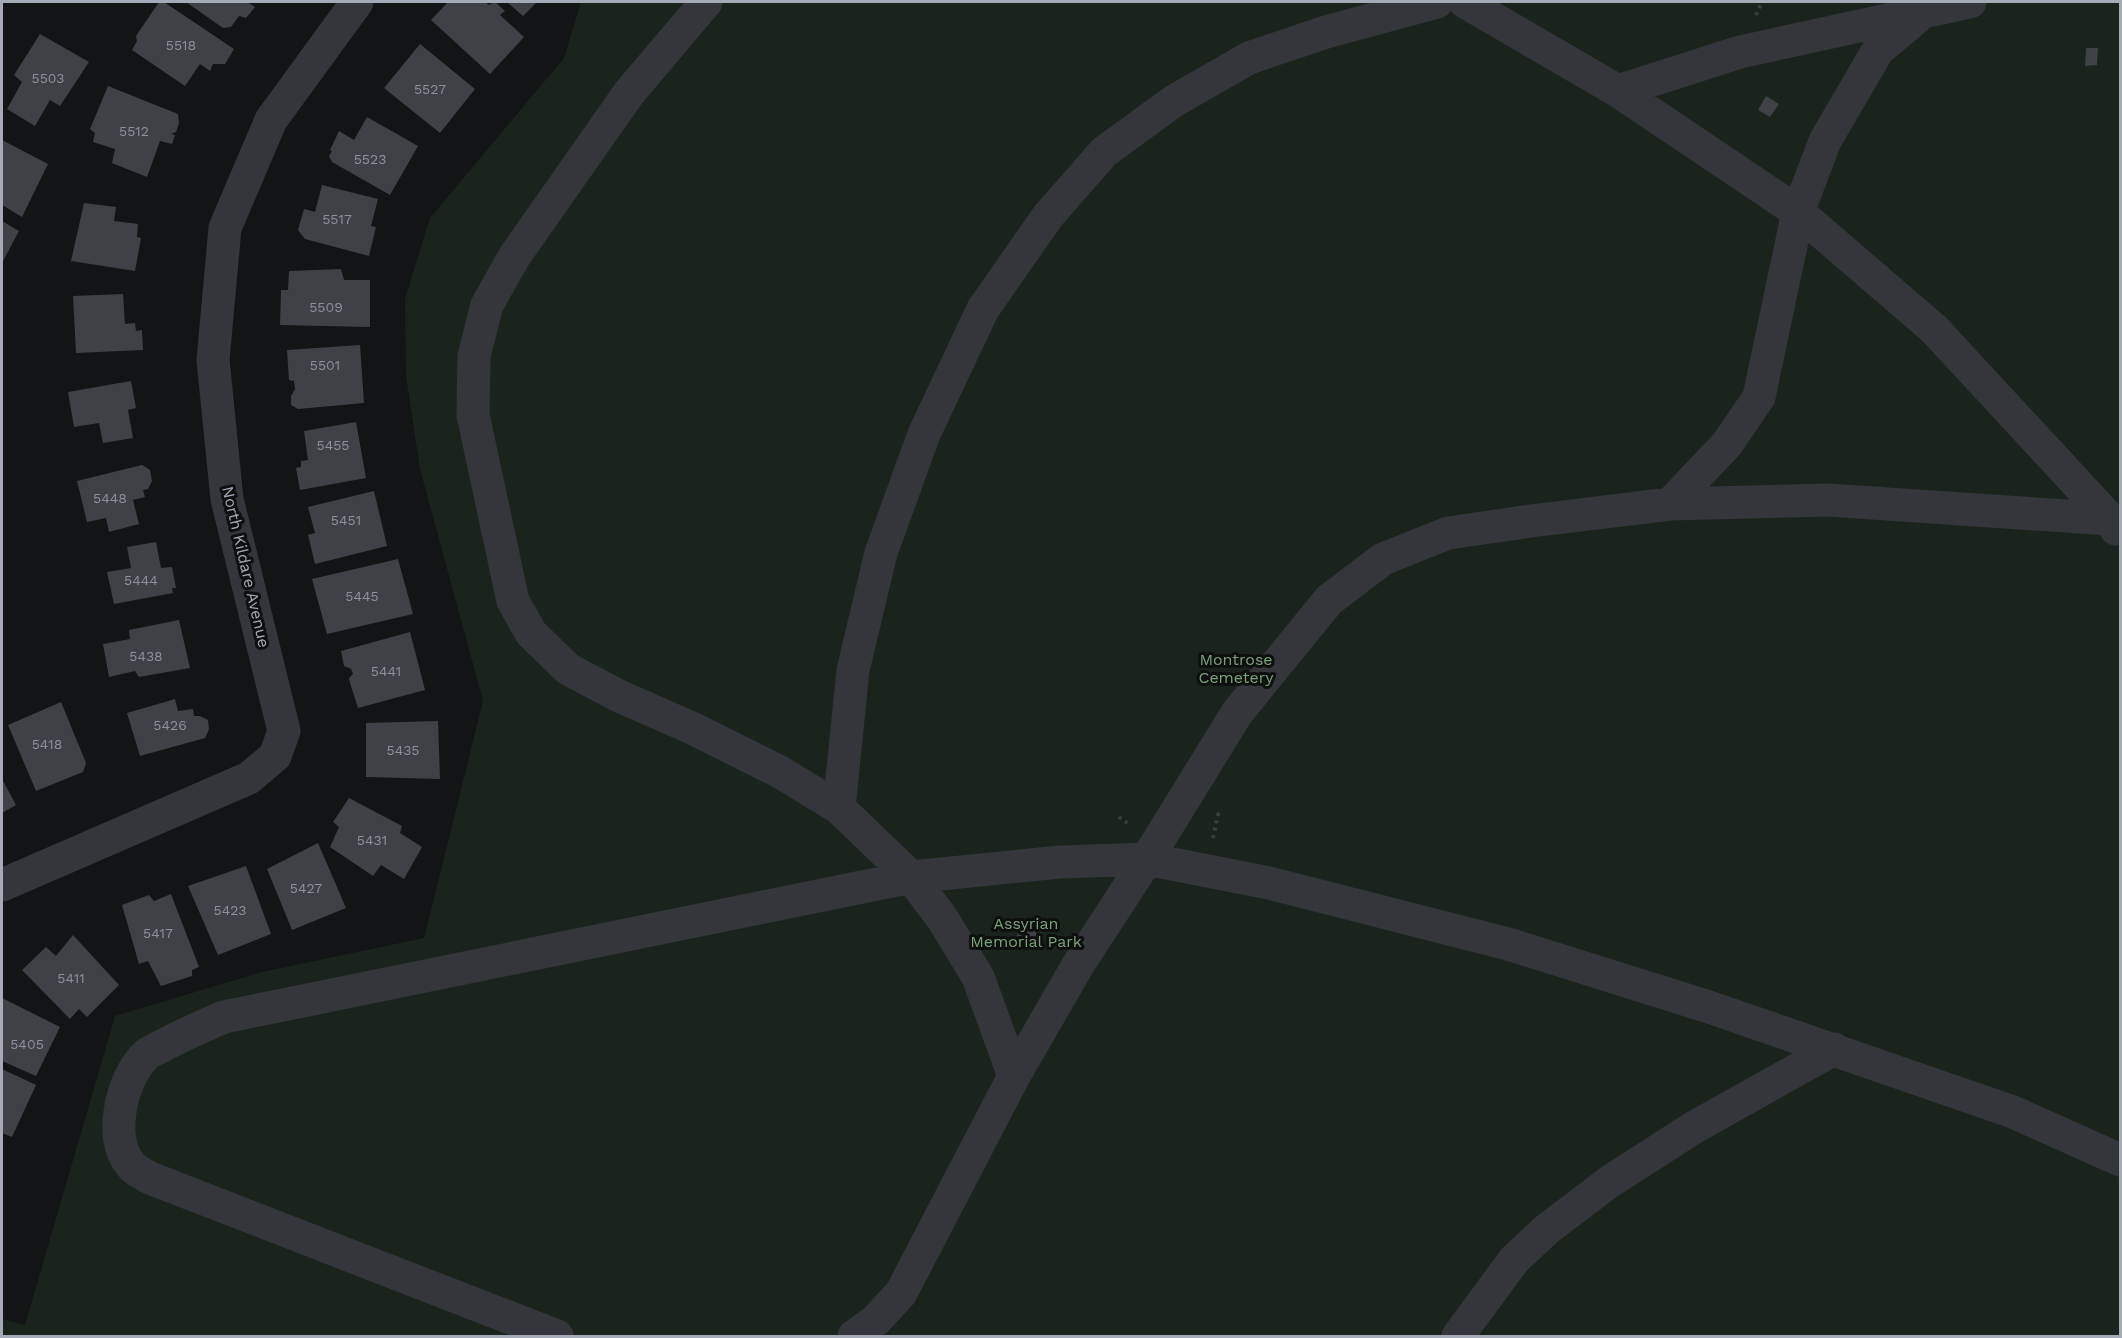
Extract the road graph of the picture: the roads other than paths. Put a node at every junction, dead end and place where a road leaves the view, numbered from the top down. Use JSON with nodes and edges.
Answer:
{"nodes":[{"id":1,"x":357,"y":2,"type":"edge"},
{"id":2,"x":706,"y":2,"type":"edge"},
{"id":3,"x":1437,"y":2,"type":"edge"},
{"id":4,"x":1465,"y":2,"type":"edge"},
{"id":5,"x":1970,"y":2,"type":"edge"},
{"id":6,"x":1922,"y":13,"type":"junction"},
{"id":7,"x":1618,"y":91,"type":"junction"},
{"id":8,"x":1798,"y":212,"type":"junction"},
{"id":9,"x":1670,"y":504,"type":"junction"},
{"id":10,"x":2115,"y":527,"type":"edge"},
{"id":11,"x":839,"y":808,"type":"junction"},
{"id":12,"x":1147,"y":859,"type":"junction"},
{"id":13,"x":910,"y":877,"type":"junction"},
{"id":14,"x":2,"y":885,"type":"edge"},
{"id":15,"x":1834,"y":1049,"type":"junction"},
{"id":16,"x":1014,"y":1076,"type":"junction"},
{"id":17,"x":2121,"y":1160,"type":"edge"},
{"id":18,"x":557,"y":1336,"type":"edge"},
{"id":19,"x":854,"y":1336,"type":"edge"},
{"id":20,"x":1458,"y":1336,"type":"edge"}],
"edges":[{"from":1,"to":14,"type":"street","name":"North Kildare Avenue"},
{"from":2,"to":11,"type":"street"},
{"from":3,"to":11,"type":"street"},
{"from":4,"to":7,"type":"street"},
{"from":5,"to":6,"type":"street"},
{"from":6,"to":7,"type":"street"},
{"from":6,"to":8,"type":"street"},
{"from":7,"to":8,"type":"street"},
{"from":8,"to":9,"type":"street"},
{"from":8,"to":10,"type":"street"},
{"from":9,"to":10,"type":"street"},
{"from":9,"to":12,"type":"street"},
{"from":11,"to":13,"type":"street"},
{"from":12,"to":13,"type":"street"},
{"from":12,"to":15,"type":"street"},
{"from":12,"to":16,"type":"street"},
{"from":13,"to":16,"type":"street"},
{"from":13,"to":18,"type":"street"},
{"from":15,"to":17,"type":"street"},
{"from":15,"to":20,"type":"street"},
{"from":16,"to":19,"type":"street"}]}
